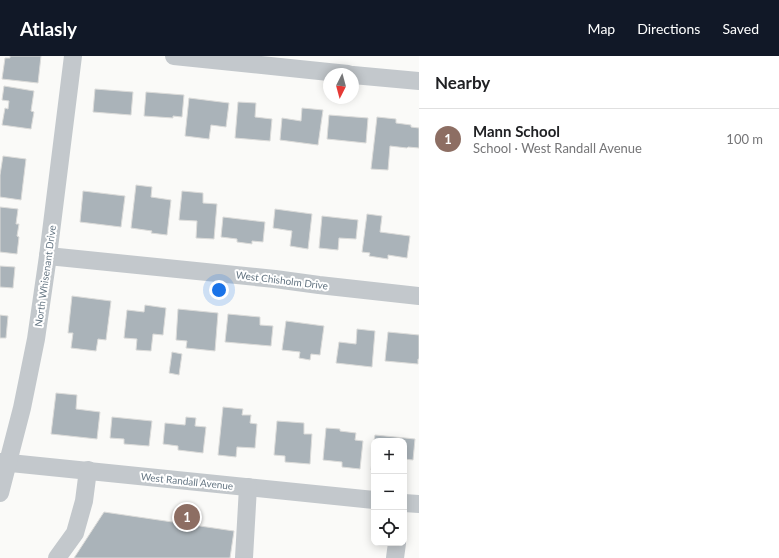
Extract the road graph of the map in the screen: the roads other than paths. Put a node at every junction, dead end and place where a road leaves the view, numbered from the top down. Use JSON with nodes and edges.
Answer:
{"nodes":[{"id":1,"x":73,"y":56,"type":"edge"},
{"id":2,"x":174,"y":56,"type":"edge"},
{"id":3,"x":323,"y":71,"type":"edge"},
{"id":4,"x":359,"y":75,"type":"edge"},
{"id":5,"x":419,"y":82,"type":"edge"},
{"id":6,"x":48,"y":256,"type":"junction"},
{"id":7,"x":419,"y":296,"type":"edge"},
{"id":8,"x":4,"y":462,"type":"edge"},
{"id":9,"x":88,"y":470,"type":"junction"},
{"id":10,"x":248,"y":487,"type":"junction"},
{"id":11,"x":0,"y":493,"type":"edge"},
{"id":12,"x":371,"y":500,"type":"edge"},
{"id":13,"x":407,"y":503,"type":"edge"},
{"id":14,"x":419,"y":504,"type":"edge"},
{"id":15,"x":396,"y":546,"type":"edge"},
{"id":16,"x":57,"y":558,"type":"edge"},
{"id":17,"x":244,"y":558,"type":"edge"},
{"id":18,"x":395,"y":558,"type":"edge"}],
"edges":[{"from":1,"to":6,"type":"street","name":"North Whisenant Drive"},
{"from":2,"to":3,"type":"street"},
{"from":4,"to":5,"type":"street"},
{"from":6,"to":7,"type":"street","name":"West Chisholm Drive"},
{"from":6,"to":8,"type":"street","name":"North Whisenant Drive"},
{"from":8,"to":9,"type":"street","name":"West Randall Avenue"},
{"from":8,"to":11,"type":"street","name":"North Whisenant Drive"},
{"from":9,"to":10,"type":"street","name":"West Randall Avenue"},
{"from":9,"to":16,"type":"street"},
{"from":10,"to":12,"type":"street","name":"West Randall Avenue"},
{"from":10,"to":17,"type":"street"},
{"from":13,"to":14,"type":"street"},
{"from":15,"to":18,"type":"street"}]}
